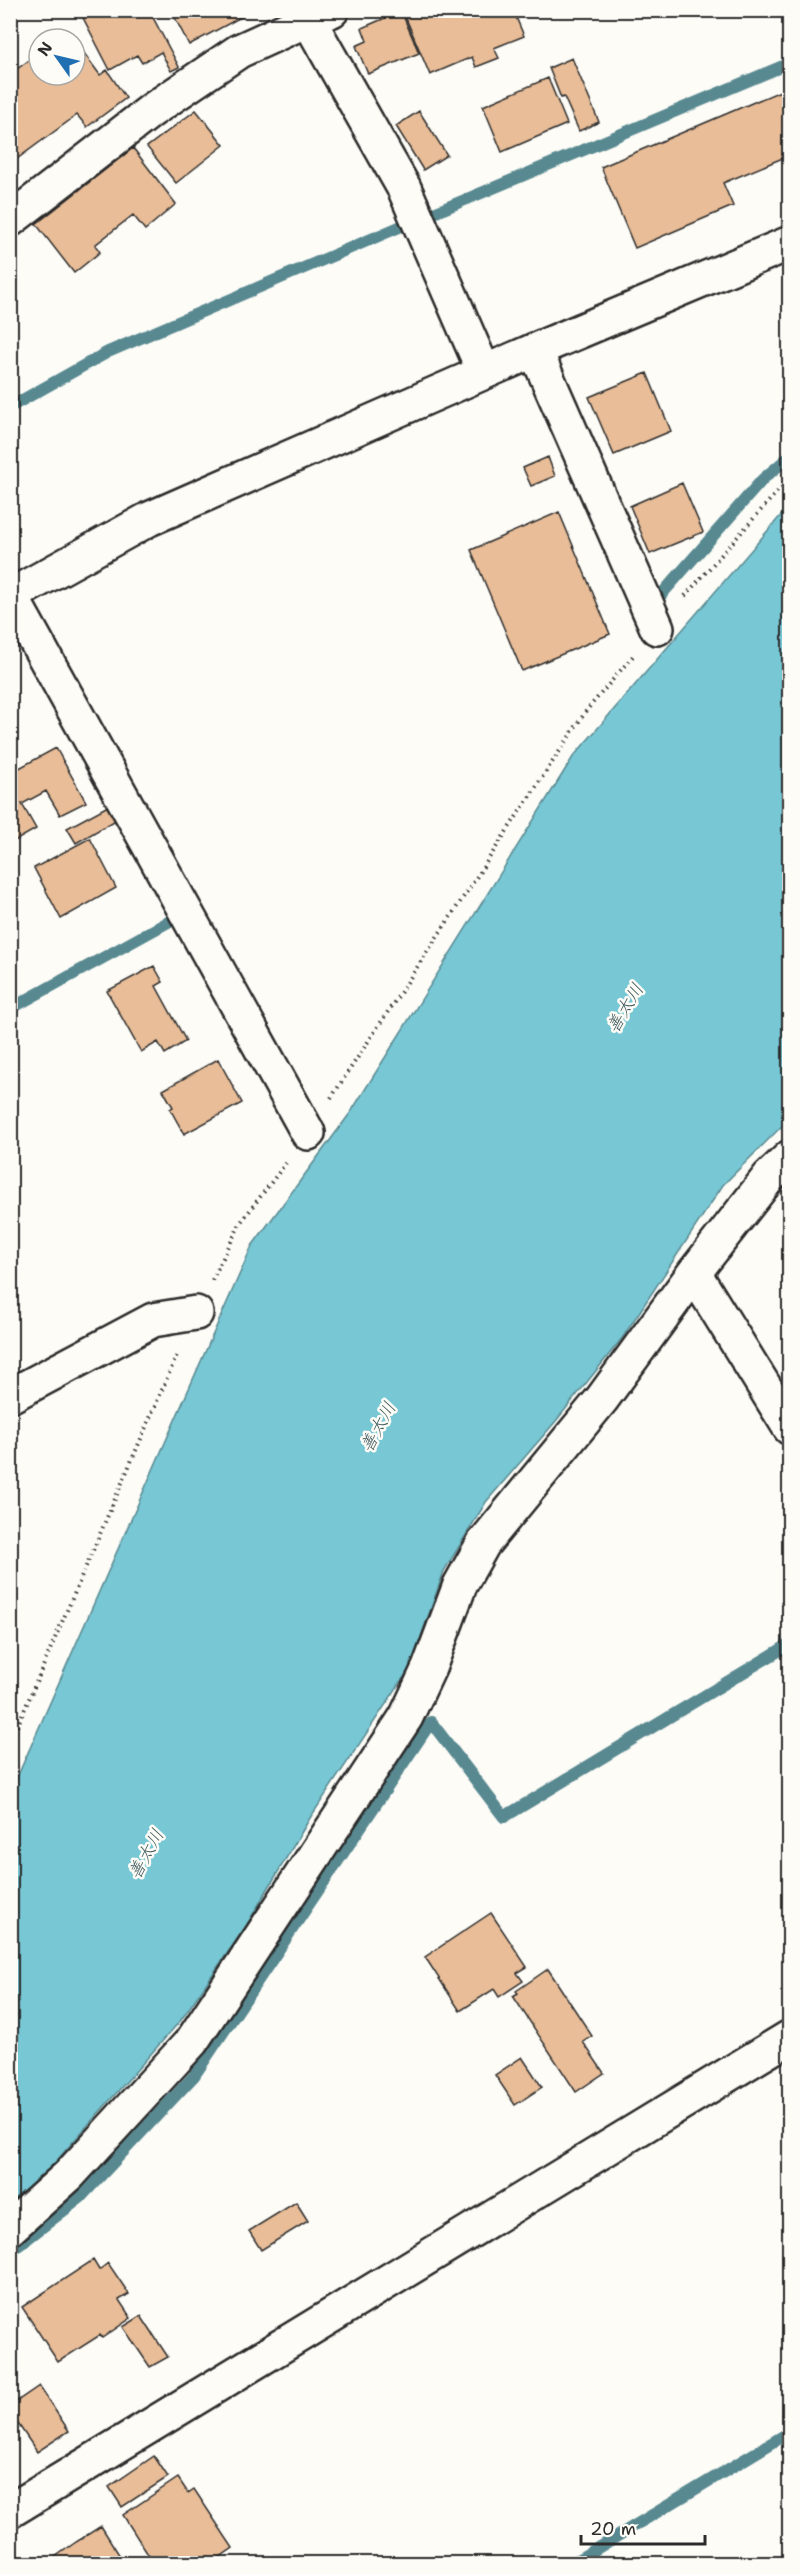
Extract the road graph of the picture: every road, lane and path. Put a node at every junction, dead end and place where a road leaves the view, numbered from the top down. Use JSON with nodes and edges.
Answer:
{"nodes":[{"id":1,"x":314,"y":14,"type":"edge"},
{"id":2,"x":10,"y":220,"type":"edge"},
{"id":3,"x":789,"y":243,"type":"edge"},
{"id":4,"x":535,"y":350,"type":"junction"},
{"id":5,"x":484,"y":372,"type":"junction"},
{"id":6,"x":789,"y":481,"type":"edge"},
{"id":7,"x":11,"y":596,"type":"edge"},
{"id":8,"x":657,"y":628,"type":"junction"},
{"id":9,"x":308,"y":1133,"type":"junction"},
{"id":10,"x":789,"y":1157,"type":"edge"},
{"id":11,"x":694,"y":1273,"type":"junction"},
{"id":12,"x":196,"y":1313,"type":"junction"},
{"id":13,"x":10,"y":1396,"type":"edge"},
{"id":14,"x":789,"y":1428,"type":"edge"},
{"id":15,"x":10,"y":1743,"type":"edge"},
{"id":16,"x":789,"y":2037,"type":"edge"},
{"id":17,"x":10,"y":2228,"type":"edge"},
{"id":18,"x":10,"y":2511,"type":"edge"}],
"edges":[{"from":1,"to":2,"type":"street"},
{"from":1,"to":5,"type":"street"},
{"from":3,"to":4,"type":"street"},
{"from":4,"to":5,"type":"street"},
{"from":4,"to":8,"type":"street"},
{"from":5,"to":7,"type":"street"},
{"from":6,"to":8,"type":"path"},
{"from":7,"to":9,"type":"street"},
{"from":8,"to":9,"type":"path"},
{"from":9,"to":12,"type":"path"},
{"from":10,"to":11,"type":"street"},
{"from":11,"to":14,"type":"street"},
{"from":11,"to":17,"type":"street"},
{"from":12,"to":13,"type":"street"},
{"from":12,"to":15,"type":"path"},
{"from":16,"to":18,"type":"street"}]}
